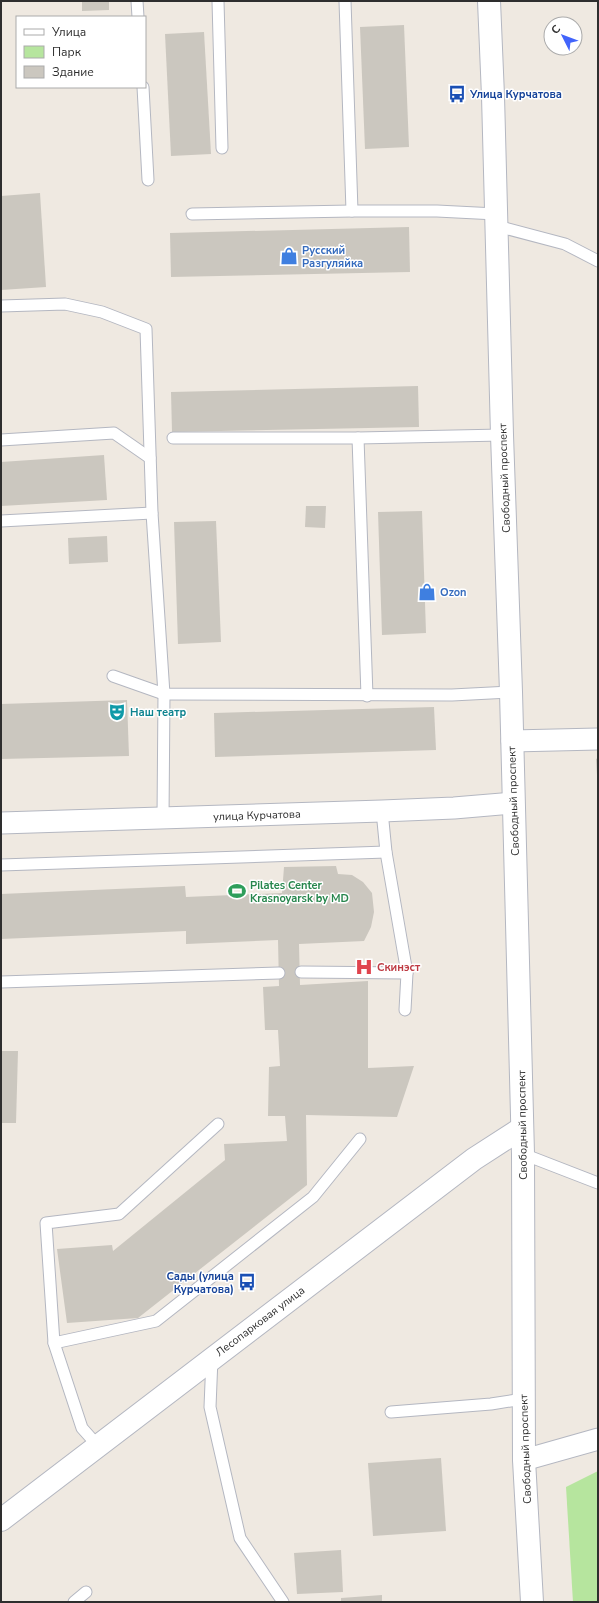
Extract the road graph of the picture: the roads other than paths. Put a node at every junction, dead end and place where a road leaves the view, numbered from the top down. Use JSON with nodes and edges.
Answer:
{"nodes":[{"id":1,"x":137,"y":1,"type":"edge"},
{"id":2,"x":218,"y":1,"type":"edge"},
{"id":3,"x":345,"y":1,"type":"edge"},
{"id":4,"x":489,"y":1,"type":"edge"},
{"id":5,"x":138,"y":16,"type":"edge"},
{"id":6,"x":143,"y":88,"type":"edge"},
{"id":7,"x":222,"y":148,"type":"dead end"},
{"id":8,"x":148,"y":180,"type":"dead end"},
{"id":9,"x":352,"y":211,"type":"junction"},
{"id":10,"x":192,"y":214,"type":"dead end"},
{"id":11,"x":496,"y":220,"type":"junction"},
{"id":12,"x":598,"y":261,"type":"edge"},
{"id":13,"x":1,"y":306,"type":"edge"},
{"id":14,"x":502,"y":434,"type":"junction"},
{"id":15,"x":172,"y":438,"type":"dead end"},
{"id":16,"x":358,"y":438,"type":"junction"},
{"id":17,"x":1,"y":440,"type":"edge"},
{"id":18,"x":150,"y":458,"type":"junction"},
{"id":19,"x":152,"y":513,"type":"junction"},
{"id":20,"x":1,"y":521,"type":"edge"},
{"id":21,"x":113,"y":676,"type":"dead end"},
{"id":22,"x":511,"y":692,"type":"junction"},
{"id":23,"x":164,"y":694,"type":"junction"},
{"id":24,"x":367,"y":696,"type":"junction"},
{"id":25,"x":598,"y":739,"type":"edge"},
{"id":26,"x":512,"y":741,"type":"junction"},
{"id":27,"x":514,"y":803,"type":"junction"},
{"id":28,"x":382,"y":811,"type":"junction"},
{"id":29,"x":163,"y":818,"type":"junction"},
{"id":30,"x":1,"y":823,"type":"edge"},
{"id":31,"x":386,"y":852,"type":"junction"},
{"id":32,"x":1,"y":865,"type":"edge"},
{"id":33,"x":301,"y":972,"type":"dead end"},
{"id":34,"x":279,"y":973,"type":"dead end"},
{"id":35,"x":407,"y":973,"type":"junction"},
{"id":36,"x":1,"y":982,"type":"edge"},
{"id":37,"x":405,"y":1010,"type":"dead end"},
{"id":38,"x":218,"y":1124,"type":"dead end"},
{"id":39,"x":522,"y":1128,"type":"junction"},
{"id":40,"x":360,"y":1139,"type":"dead end"},
{"id":41,"x":523,"y":1154,"type":"junction"},
{"id":42,"x":598,"y":1182,"type":"edge"},
{"id":43,"x":54,"y":1343,"type":"junction"},
{"id":44,"x":212,"y":1358,"type":"junction"},
{"id":45,"x":523,"y":1399,"type":"junction"},
{"id":46,"x":391,"y":1412,"type":"dead end"},
{"id":47,"x":598,"y":1439,"type":"edge"},
{"id":48,"x":98,"y":1446,"type":"junction"},
{"id":49,"x":524,"y":1460,"type":"junction"},
{"id":50,"x":1,"y":1520,"type":"edge"},
{"id":51,"x":86,"y":1592,"type":"dead end"},
{"id":52,"x":74,"y":1602,"type":"edge"},
{"id":53,"x":283,"y":1602,"type":"edge"},
{"id":54,"x":532,"y":1602,"type":"edge"}],
"edges":[{"from":1,"to":5,"type":"lane"},
{"from":2,"to":7,"type":"lane"},
{"from":3,"to":9,"type":"lane"},
{"from":4,"to":11,"type":"main road","name":"Свободный проспект"},
{"from":6,"to":8,"type":"lane"},
{"from":9,"to":10,"type":"lane"},
{"from":9,"to":11,"type":"lane"},
{"from":11,"to":12,"type":"lane"},
{"from":11,"to":14,"type":"main road","name":"Свободный проспект"},
{"from":13,"to":18,"type":"lane"},
{"from":14,"to":16,"type":"lane"},
{"from":14,"to":22,"type":"main road","name":"Свободный проспект"},
{"from":15,"to":16,"type":"lane"},
{"from":16,"to":24,"type":"lane"},
{"from":17,"to":18,"type":"lane"},
{"from":18,"to":19,"type":"lane"},
{"from":19,"to":20,"type":"lane"},
{"from":19,"to":23,"type":"lane"},
{"from":21,"to":23,"type":"lane"},
{"from":22,"to":24,"type":"lane"},
{"from":22,"to":26,"type":"main road","name":"Свободный проспект"},
{"from":23,"to":24,"type":"lane"},
{"from":23,"to":29,"type":"lane"},
{"from":25,"to":26,"type":"street"},
{"from":26,"to":27,"type":"main road","name":"Свободный проспект"},
{"from":27,"to":28,"type":"street","name":"улица Курчатова"},
{"from":27,"to":39,"type":"main road","name":"Свободный проспект"},
{"from":28,"to":29,"type":"street","name":"улица Курчатова"},
{"from":28,"to":31,"type":"lane"},
{"from":29,"to":30,"type":"street","name":"улица Курчатова"},
{"from":31,"to":32,"type":"lane"},
{"from":31,"to":35,"type":"lane"},
{"from":33,"to":35,"type":"lane"},
{"from":34,"to":36,"type":"lane"},
{"from":35,"to":37,"type":"lane"},
{"from":38,"to":43,"type":"lane"},
{"from":39,"to":41,"type":"main road","name":"Свободный проспект"},
{"from":39,"to":44,"type":"main road","name":"Лесопарковая улица"},
{"from":40,"to":43,"type":"lane"},
{"from":41,"to":42,"type":"lane"},
{"from":41,"to":45,"type":"main road","name":"Свободный проспект"},
{"from":43,"to":48,"type":"lane"},
{"from":44,"to":48,"type":"main road","name":"Лесопарковая улица"},
{"from":44,"to":53,"type":"lane"},
{"from":45,"to":46,"type":"lane"},
{"from":45,"to":49,"type":"main road","name":"Свободный проспект"},
{"from":47,"to":49,"type":"street"},
{"from":48,"to":50,"type":"main road","name":"Лесопарковая улица"},
{"from":49,"to":54,"type":"main road","name":"Свободный проспект"},
{"from":51,"to":52,"type":"lane"}]}
